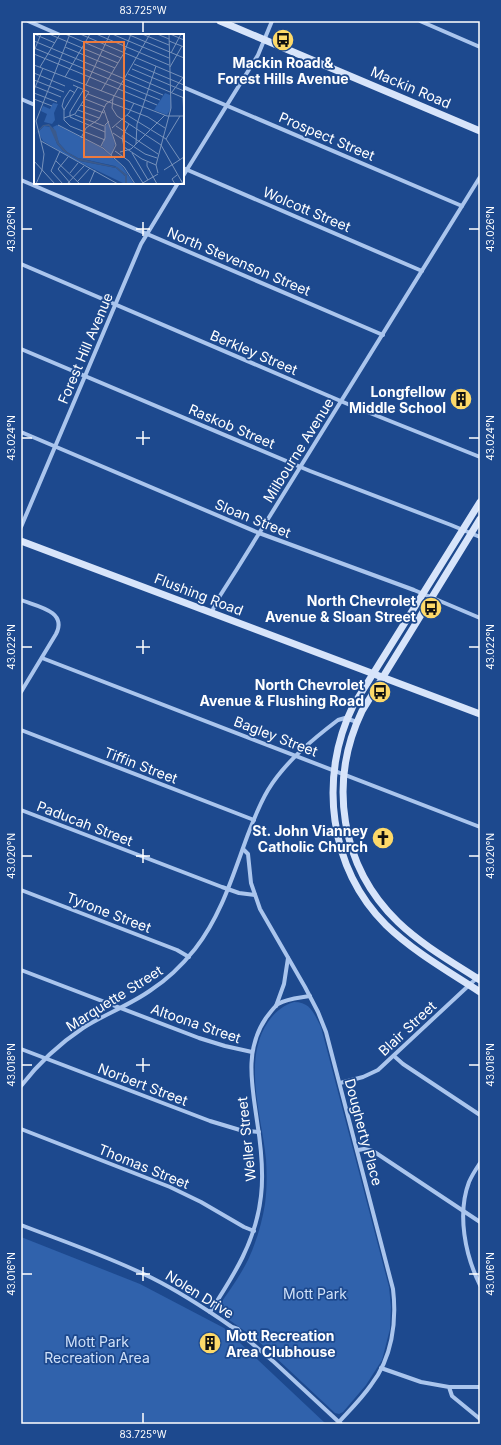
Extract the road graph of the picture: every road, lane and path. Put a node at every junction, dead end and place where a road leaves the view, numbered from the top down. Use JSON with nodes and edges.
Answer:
{"nodes":[{"id":1,"x":28,"y":21,"type":"edge"},
{"id":2,"x":220,"y":21,"type":"edge"},
{"id":3,"x":272,"y":21,"type":"edge"},
{"id":4,"x":420,"y":21,"type":"edge"},
{"id":5,"x":58,"y":34,"type":"edge"},
{"id":6,"x":265,"y":40,"type":"junction"},
{"id":7,"x":480,"y":47,"type":"edge"},
{"id":8,"x":184,"y":88,"type":"edge"},
{"id":9,"x":21,"y":99,"type":"edge"},
{"id":10,"x":34,"y":105,"type":"edge"},
{"id":11,"x":226,"y":106,"type":"junction"},
{"id":12,"x":480,"y":131,"type":"edge"},
{"id":13,"x":185,"y":169,"type":"edge"},
{"id":14,"x":480,"y":177,"type":"edge"},
{"id":15,"x":21,"y":180,"type":"edge"},
{"id":16,"x":177,"y":184,"type":"edge"},
{"id":17,"x":462,"y":206,"type":"junction"},
{"id":18,"x":147,"y":234,"type":"junction"},
{"id":19,"x":21,"y":264,"type":"edge"},
{"id":20,"x":422,"y":271,"type":"junction"},
{"id":21,"x":116,"y":304,"type":"junction"},
{"id":22,"x":383,"y":334,"type":"junction"},
{"id":23,"x":21,"y":349,"type":"edge"},
{"id":24,"x":85,"y":376,"type":"junction"},
{"id":25,"x":341,"y":401,"type":"junction"},
{"id":26,"x":21,"y":432,"type":"edge"},
{"id":27,"x":55,"y":447,"type":"junction"},
{"id":28,"x":480,"y":456,"type":"edge"},
{"id":29,"x":300,"y":467,"type":"junction"},
{"id":30,"x":480,"y":502,"type":"edge"},
{"id":31,"x":480,"y":519,"type":"edge"},
{"id":32,"x":21,"y":527,"type":"edge"},
{"id":33,"x":463,"y":530,"type":"junction"},
{"id":34,"x":259,"y":533,"type":"junction"},
{"id":35,"x":471,"y":533,"type":"junction"},
{"id":36,"x":480,"y":537,"type":"edge"},
{"id":37,"x":21,"y":541,"type":"edge"},
{"id":38,"x":423,"y":594,"type":"junction"},
{"id":39,"x":432,"y":597,"type":"junction"},
{"id":40,"x":21,"y":600,"type":"edge"},
{"id":41,"x":212,"y":612,"type":"junction"},
{"id":42,"x":480,"y":618,"type":"edge"},
{"id":43,"x":42,"y":658,"type":"junction"},
{"id":44,"x":373,"y":674,"type":"junction"},
{"id":45,"x":382,"y":677,"type":"junction"},
{"id":46,"x":21,"y":692,"type":"edge"},
{"id":47,"x":480,"y":714,"type":"edge"},
{"id":48,"x":347,"y":719,"type":"junction"},
{"id":49,"x":357,"y":722,"type":"junction"},
{"id":50,"x":21,"y":730,"type":"edge"},
{"id":51,"x":296,"y":756,"type":"junction"},
{"id":52,"x":334,"y":770,"type":"junction"},
{"id":53,"x":344,"y":774,"type":"junction"},
{"id":54,"x":21,"y":810,"type":"edge"},
{"id":55,"x":254,"y":820,"type":"junction"},
{"id":56,"x":480,"y":827,"type":"edge"},
{"id":57,"x":243,"y":849,"type":"junction"},
{"id":58,"x":228,"y":889,"type":"junction"},
{"id":59,"x":21,"y":890,"type":"edge"},
{"id":60,"x":255,"y":895,"type":"junction"},
{"id":61,"x":377,"y":898,"type":"junction"},
{"id":62,"x":369,"y":904,"type":"junction"},
{"id":63,"x":189,"y":957,"type":"junction"},
{"id":64,"x":288,"y":958,"type":"junction"},
{"id":65,"x":21,"y":970,"type":"edge"},
{"id":66,"x":479,"y":977,"type":"edge"},
{"id":67,"x":469,"y":985,"type":"junction"},
{"id":68,"x":480,"y":992,"type":"edge"},
{"id":69,"x":310,"y":996,"type":"junction"},
{"id":70,"x":276,"y":1006,"type":"junction"},
{"id":71,"x":120,"y":1008,"type":"junction"},
{"id":72,"x":21,"y":1049,"type":"edge"},
{"id":73,"x":252,"y":1052,"type":"junction"},
{"id":74,"x":394,"y":1056,"type":"junction"},
{"id":75,"x":46,"y":1059,"type":"junction"},
{"id":76,"x":340,"y":1083,"type":"junction"},
{"id":77,"x":21,"y":1086,"type":"edge"},
{"id":78,"x":480,"y":1115,"type":"edge"},
{"id":79,"x":21,"y":1129,"type":"edge"},
{"id":80,"x":258,"y":1132,"type":"junction"},
{"id":81,"x":358,"y":1150,"type":"junction"},
{"id":82,"x":480,"y":1163,"type":"edge"},
{"id":83,"x":463,"y":1211,"type":"junction"},
{"id":84,"x":480,"y":1222,"type":"edge"},
{"id":85,"x":21,"y":1225,"type":"edge"},
{"id":86,"x":254,"y":1231,"type":"junction"},
{"id":87,"x":480,"y":1285,"type":"edge"},
{"id":88,"x":210,"y":1312,"type":"junction"},
{"id":89,"x":381,"y":1368,"type":"junction"},
{"id":90,"x":449,"y":1387,"type":"junction"},
{"id":91,"x":480,"y":1387,"type":"edge"},
{"id":92,"x":480,"y":1419,"type":"edge"},
{"id":93,"x":340,"y":1423,"type":"edge"}],
"edges":[{"from":1,"to":5,"type":"street"},
{"from":2,"to":6,"type":"street","name":"Mackin Road"},
{"from":3,"to":6,"type":"street"},
{"from":4,"to":7,"type":"street"},
{"from":6,"to":11,"type":"street"},
{"from":6,"to":12,"type":"street","name":"Mackin Road"},
{"from":8,"to":11,"type":"street","name":"Prospect Street"},
{"from":9,"to":10,"type":"street"},
{"from":11,"to":13,"type":"street"},
{"from":11,"to":17,"type":"street","name":"Prospect Street"},
{"from":13,"to":20,"type":"street","name":"Wolcott Street"},
{"from":14,"to":17,"type":"street","name":"Milbourne Avenue"},
{"from":15,"to":18,"type":"street","name":"North Stevenson Street"},
{"from":16,"to":18,"type":"street","name":"Forest Hill Avenue"},
{"from":17,"to":20,"type":"street","name":"Milbourne Avenue"},
{"from":18,"to":21,"type":"street","name":"Forest Hill Avenue"},
{"from":18,"to":22,"type":"street","name":"North Stevenson Street"},
{"from":19,"to":21,"type":"street","name":"Berkley Street"},
{"from":20,"to":22,"type":"street","name":"Milbourne Avenue"},
{"from":21,"to":24,"type":"street","name":"Forest Hill Avenue"},
{"from":21,"to":25,"type":"street","name":"Berkley Street"},
{"from":22,"to":25,"type":"street","name":"Milbourne Avenue"},
{"from":23,"to":24,"type":"street","name":"Raskob Street"},
{"from":24,"to":27,"type":"street","name":"Forest Hill Avenue"},
{"from":24,"to":29,"type":"street","name":"Raskob Street"},
{"from":25,"to":28,"type":"street","name":"Berkley Street"},
{"from":25,"to":29,"type":"street","name":"Milbourne Avenue"},
{"from":26,"to":27,"type":"street","name":"Sloan Street"},
{"from":27,"to":32,"type":"street","name":"Forest Hill Avenue"},
{"from":27,"to":34,"type":"street","name":"Sloan Street"},
{"from":29,"to":33,"type":"street","name":"Raskob Street"},
{"from":29,"to":34,"type":"street","name":"Milbourne Avenue"},
{"from":30,"to":33,"type":"street"},
{"from":31,"to":35,"type":"street"},
{"from":33,"to":35,"type":"street","name":"Raskob Street"},
{"from":33,"to":38,"type":"street"},
{"from":34,"to":38,"type":"street","name":"Sloan Street"},
{"from":34,"to":41,"type":"street","name":"Milbourne Avenue"},
{"from":35,"to":36,"type":"street","name":"Raskob Street"},
{"from":35,"to":39,"type":"street"},
{"from":37,"to":41,"type":"street","name":"Flushing Road"},
{"from":38,"to":39,"type":"street","name":"Sloan Street"},
{"from":38,"to":44,"type":"street"},
{"from":39,"to":42,"type":"street","name":"Sloan Street"},
{"from":39,"to":45,"type":"street"},
{"from":40,"to":43,"type":"street"},
{"from":41,"to":44,"type":"street","name":"Flushing Road"},
{"from":43,"to":46,"type":"street"},
{"from":43,"to":51,"type":"street","name":"Bagley Street"},
{"from":44,"to":45,"type":"street","name":"Flushing Road"},
{"from":44,"to":48,"type":"street"},
{"from":45,"to":47,"type":"street","name":"Flushing Road"},
{"from":45,"to":49,"type":"street"},
{"from":48,"to":49,"type":"street"},
{"from":48,"to":51,"type":"street","name":"Marquette Street"},
{"from":48,"to":52,"type":"street"},
{"from":49,"to":53,"type":"street"},
{"from":50,"to":55,"type":"street","name":"Tiffin Street"},
{"from":51,"to":52,"type":"street","name":"Bagley Street"},
{"from":51,"to":55,"type":"street","name":"Marquette Street"},
{"from":52,"to":53,"type":"street","name":"Bagley Street"},
{"from":52,"to":62,"type":"street"},
{"from":53,"to":56,"type":"street","name":"Bagley Street"},
{"from":53,"to":61,"type":"street"},
{"from":54,"to":58,"type":"street","name":"Paducah Street"},
{"from":55,"to":57,"type":"street","name":"Marquette Street"},
{"from":57,"to":58,"type":"street","name":"Marquette Street"},
{"from":57,"to":60,"type":"street","name":"Dougherty Place"},
{"from":58,"to":60,"type":"street","name":"Paducah Street"},
{"from":58,"to":63,"type":"street","name":"Marquette Street"},
{"from":59,"to":63,"type":"street","name":"Tyrone Street"},
{"from":60,"to":64,"type":"street","name":"Dougherty Place"},
{"from":61,"to":62,"type":"street"},
{"from":61,"to":66,"type":"street"},
{"from":62,"to":67,"type":"street"},
{"from":63,"to":71,"type":"street","name":"Marquette Street"},
{"from":64,"to":69,"type":"street","name":"Dougherty Place"},
{"from":64,"to":70,"type":"street","name":"Weller Street"},
{"from":65,"to":71,"type":"street","name":"Altoona Street"},
{"from":66,"to":67,"type":"street","name":"Blair Street"},
{"from":67,"to":68,"type":"street"},
{"from":67,"to":74,"type":"street","name":"Blair Street"},
{"from":69,"to":70,"type":"street"},
{"from":69,"to":76,"type":"street","name":"Dougherty Place"},
{"from":70,"to":73,"type":"street","name":"Weller Street"},
{"from":71,"to":73,"type":"street","name":"Altoona Street"},
{"from":71,"to":75,"type":"street","name":"Marquette Street"},
{"from":72,"to":75,"type":"street","name":"Norbert Street"},
{"from":73,"to":80,"type":"street","name":"Weller Street"},
{"from":74,"to":76,"type":"street","name":"Blair Street"},
{"from":74,"to":78,"type":"street"},
{"from":75,"to":77,"type":"street","name":"Marquette Street"},
{"from":75,"to":80,"type":"street","name":"Norbert Street"},
{"from":76,"to":81,"type":"street","name":"Dougherty Place"},
{"from":79,"to":86,"type":"street","name":"Thomas Street"},
{"from":80,"to":86,"type":"street","name":"Weller Street"},
{"from":81,"to":83,"type":"street"},
{"from":81,"to":89,"type":"street","name":"Dougherty Place"},
{"from":82,"to":83,"type":"street"},
{"from":83,"to":84,"type":"street"},
{"from":83,"to":87,"type":"street"},
{"from":85,"to":88,"type":"street","name":"Nolen Drive"},
{"from":86,"to":88,"type":"street","name":"Weller Street"},
{"from":88,"to":93,"type":"street","name":"Nolen Drive"},
{"from":89,"to":90,"type":"street"},
{"from":89,"to":93,"type":"street","name":"Dougherty Place"},
{"from":90,"to":91,"type":"street"},
{"from":90,"to":92,"type":"street"}]}
